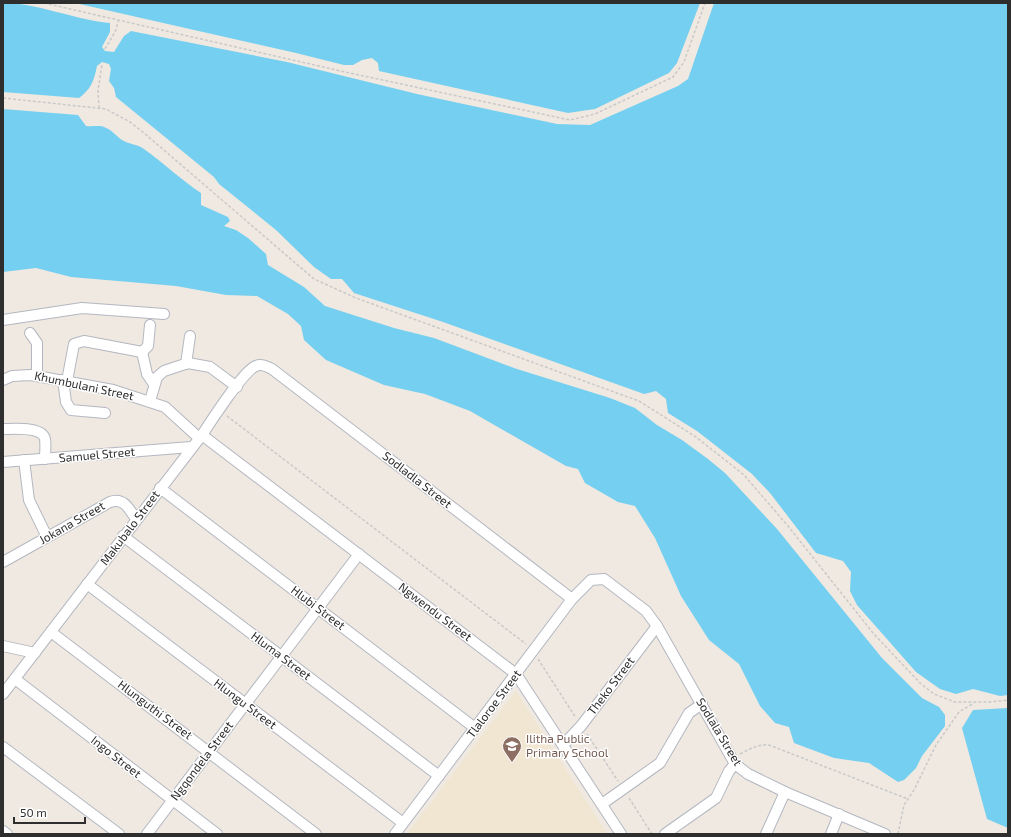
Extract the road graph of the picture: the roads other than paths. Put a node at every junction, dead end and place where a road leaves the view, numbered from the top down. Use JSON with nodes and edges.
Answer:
{"nodes":[{"id":1,"x":164,"y":314,"type":"dead end"},
{"id":2,"x":3,"y":320,"type":"edge"},
{"id":3,"x":150,"y":325,"type":"dead end"},
{"id":4,"x":30,"y":333,"type":"dead end"},
{"id":5,"x":190,"y":336,"type":"dead end"},
{"id":6,"x":142,"y":352,"type":"junction"},
{"id":7,"x":186,"y":364,"type":"junction"},
{"id":8,"x":260,"y":365,"type":"joint"},
{"id":9,"x":37,"y":376,"type":"junction"},
{"id":10,"x":3,"y":380,"type":"edge"},
{"id":11,"x":65,"y":380,"type":"junction"},
{"id":12,"x":154,"y":383,"type":"junction"},
{"id":13,"x":237,"y":387,"type":"junction"},
{"id":14,"x":150,"y":401,"type":"junction"},
{"id":15,"x":105,"y":413,"type":"dead end"},
{"id":16,"x":3,"y":429,"type":"edge"},
{"id":17,"x":201,"y":436,"type":"junction"},
{"id":18,"x":191,"y":447,"type":"junction"},
{"id":19,"x":45,"y":459,"type":"junction"},
{"id":20,"x":24,"y":460,"type":"junction"},
{"id":21,"x":3,"y":462,"type":"edge"},
{"id":22,"x":160,"y":488,"type":"junction"},
{"id":23,"x":136,"y":518,"type":"junction"},
{"id":24,"x":123,"y":536,"type":"junction"},
{"id":25,"x":47,"y":537,"type":"junction"},
{"id":26,"x":359,"y":554,"type":"junction"},
{"id":27,"x":3,"y":562,"type":"edge"},
{"id":28,"x":598,"y":579,"type":"joint"},
{"id":29,"x":87,"y":584,"type":"junction"},
{"id":30,"x":572,"y":599,"type":"junction"},
{"id":31,"x":318,"y":608,"type":"junction"},
{"id":32,"x":657,"y":626,"type":"junction"},
{"id":33,"x":51,"y":632,"type":"junction"},
{"id":34,"x":3,"y":646,"type":"edge"},
{"id":35,"x":35,"y":653,"type":"junction"},
{"id":36,"x":281,"y":656,"type":"junction"},
{"id":37,"x":516,"y":674,"type":"junction"},
{"id":38,"x":15,"y":679,"type":"junction"},
{"id":39,"x":3,"y":694,"type":"edge"},
{"id":40,"x":245,"y":704,"type":"junction"},
{"id":41,"x":702,"y":704,"type":"junction"},
{"id":42,"x":476,"y":728,"type":"junction"},
{"id":43,"x":563,"y":745,"type":"junction"},
{"id":44,"x":3,"y":747,"type":"edge"},
{"id":45,"x":210,"y":751,"type":"junction"},
{"id":46,"x":736,"y":764,"type":"junction"},
{"id":47,"x":439,"y":776,"type":"junction"},
{"id":48,"x":785,"y":792,"type":"junction"},
{"id":49,"x":172,"y":800,"type":"junction"},
{"id":50,"x":602,"y":804,"type":"junction"},
{"id":51,"x":839,"y":814,"type":"junction"},
{"id":52,"x":403,"y":823,"type":"junction"},
{"id":53,"x":3,"y":831,"type":"edge"},
{"id":54,"x":7,"y":834,"type":"edge"},
{"id":55,"x":119,"y":834,"type":"edge"},
{"id":56,"x":147,"y":834,"type":"edge"},
{"id":57,"x":217,"y":834,"type":"edge"},
{"id":58,"x":316,"y":834,"type":"edge"},
{"id":59,"x":395,"y":834,"type":"edge"},
{"id":60,"x":621,"y":834,"type":"edge"},
{"id":61,"x":665,"y":834,"type":"edge"},
{"id":62,"x":766,"y":834,"type":"edge"},
{"id":63,"x":831,"y":834,"type":"edge"},
{"id":64,"x":885,"y":834,"type":"edge"}],
"edges":[{"from":1,"to":2,"type":"street"},
{"from":3,"to":6,"type":"street"},
{"from":4,"to":9,"type":"street"},
{"from":5,"to":7,"type":"street"},
{"from":6,"to":11,"type":"street"},
{"from":6,"to":12,"type":"street"},
{"from":7,"to":12,"type":"street"},
{"from":7,"to":13,"type":"street"},
{"from":8,"to":13,"type":"street","name":"Makubalo Street"},
{"from":8,"to":30,"type":"street","name":"Sodladla Street"},
{"from":9,"to":10,"type":"street","name":"Khumbulani Street"},
{"from":9,"to":11,"type":"street","name":"Khumbulani Street"},
{"from":11,"to":14,"type":"street","name":"Khumbulani Street"},
{"from":11,"to":15,"type":"street"},
{"from":12,"to":14,"type":"street"},
{"from":13,"to":17,"type":"street","name":"Makubalo Street"},
{"from":14,"to":17,"type":"street","name":"Khumbulani Street"},
{"from":16,"to":19,"type":"street"},
{"from":17,"to":18,"type":"street","name":"Makubalo Street"},
{"from":17,"to":26,"type":"street","name":"Ngwendu Street"},
{"from":18,"to":19,"type":"street","name":"Samuel Street"},
{"from":18,"to":22,"type":"street","name":"Makubalo Street"},
{"from":19,"to":20,"type":"street","name":"Samuel Street"},
{"from":20,"to":21,"type":"street","name":"Samuel Street"},
{"from":20,"to":25,"type":"street"},
{"from":22,"to":23,"type":"street","name":"Makubalo Street"},
{"from":22,"to":31,"type":"street","name":"Hlubi Street"},
{"from":23,"to":24,"type":"street","name":"Makubalo Street"},
{"from":23,"to":25,"type":"street","name":"Jokana Street"},
{"from":24,"to":29,"type":"street","name":"Makubalo Street"},
{"from":24,"to":36,"type":"street","name":"Hluma Street"},
{"from":25,"to":27,"type":"street","name":"Jokana Street"},
{"from":26,"to":31,"type":"street","name":"Ngqondela Street"},
{"from":26,"to":37,"type":"street","name":"Ngwendu Street"},
{"from":28,"to":30,"type":"street","name":"Tlaloroe Street"},
{"from":28,"to":32,"type":"street","name":"Sodlala Street"},
{"from":29,"to":33,"type":"street","name":"Makubalo Street"},
{"from":29,"to":40,"type":"street","name":"Hlungu Street"},
{"from":30,"to":37,"type":"street","name":"Tlaloroe Street"},
{"from":31,"to":36,"type":"street","name":"Ngqondela Street"},
{"from":31,"to":42,"type":"street","name":"Hlubi Street"},
{"from":32,"to":41,"type":"street","name":"Sodlala Street"},
{"from":32,"to":43,"type":"street","name":"Theko Street"},
{"from":33,"to":35,"type":"street","name":"Makubalo Street"},
{"from":33,"to":45,"type":"street","name":"Hlunguthi Street"},
{"from":34,"to":35,"type":"street"},
{"from":35,"to":38,"type":"street","name":"Makubalo Street"},
{"from":36,"to":40,"type":"street","name":"Ngqondela Street"},
{"from":36,"to":47,"type":"street","name":"Hluma Street"},
{"from":37,"to":42,"type":"street","name":"Tlaloroe Street"},
{"from":37,"to":43,"type":"street","name":"Ngwendu Street"},
{"from":38,"to":39,"type":"street","name":"Makubalo Street"},
{"from":38,"to":49,"type":"street","name":"Ingo Street"},
{"from":40,"to":45,"type":"street","name":"Ngqondela Street"},
{"from":40,"to":52,"type":"street","name":"Hlungu Street"},
{"from":41,"to":46,"type":"street","name":"Sodlala Street"},
{"from":41,"to":50,"type":"street"},
{"from":42,"to":47,"type":"street","name":"Tlaloroe Street"},
{"from":43,"to":50,"type":"street","name":"Ngwendu Street"},
{"from":44,"to":55,"type":"street"},
{"from":45,"to":49,"type":"street","name":"Ngqondela Street"},
{"from":45,"to":58,"type":"street","name":"Hlunguthi Street"},
{"from":46,"to":48,"type":"street","name":"Sodlala Street"},
{"from":46,"to":61,"type":"street"},
{"from":47,"to":52,"type":"street","name":"Tlaloroe Street"},
{"from":48,"to":51,"type":"street","name":"Sodlala Street"},
{"from":48,"to":62,"type":"street"},
{"from":49,"to":56,"type":"street","name":"Ngqondela Street"},
{"from":49,"to":57,"type":"street","name":"Ingo Street"},
{"from":50,"to":60,"type":"street","name":"Ngwendu Street"},
{"from":51,"to":63,"type":"street"},
{"from":51,"to":64,"type":"street","name":"Sodlala Street"},
{"from":52,"to":59,"type":"street","name":"Tlaloroe Street"},
{"from":53,"to":54,"type":"street"}]}
